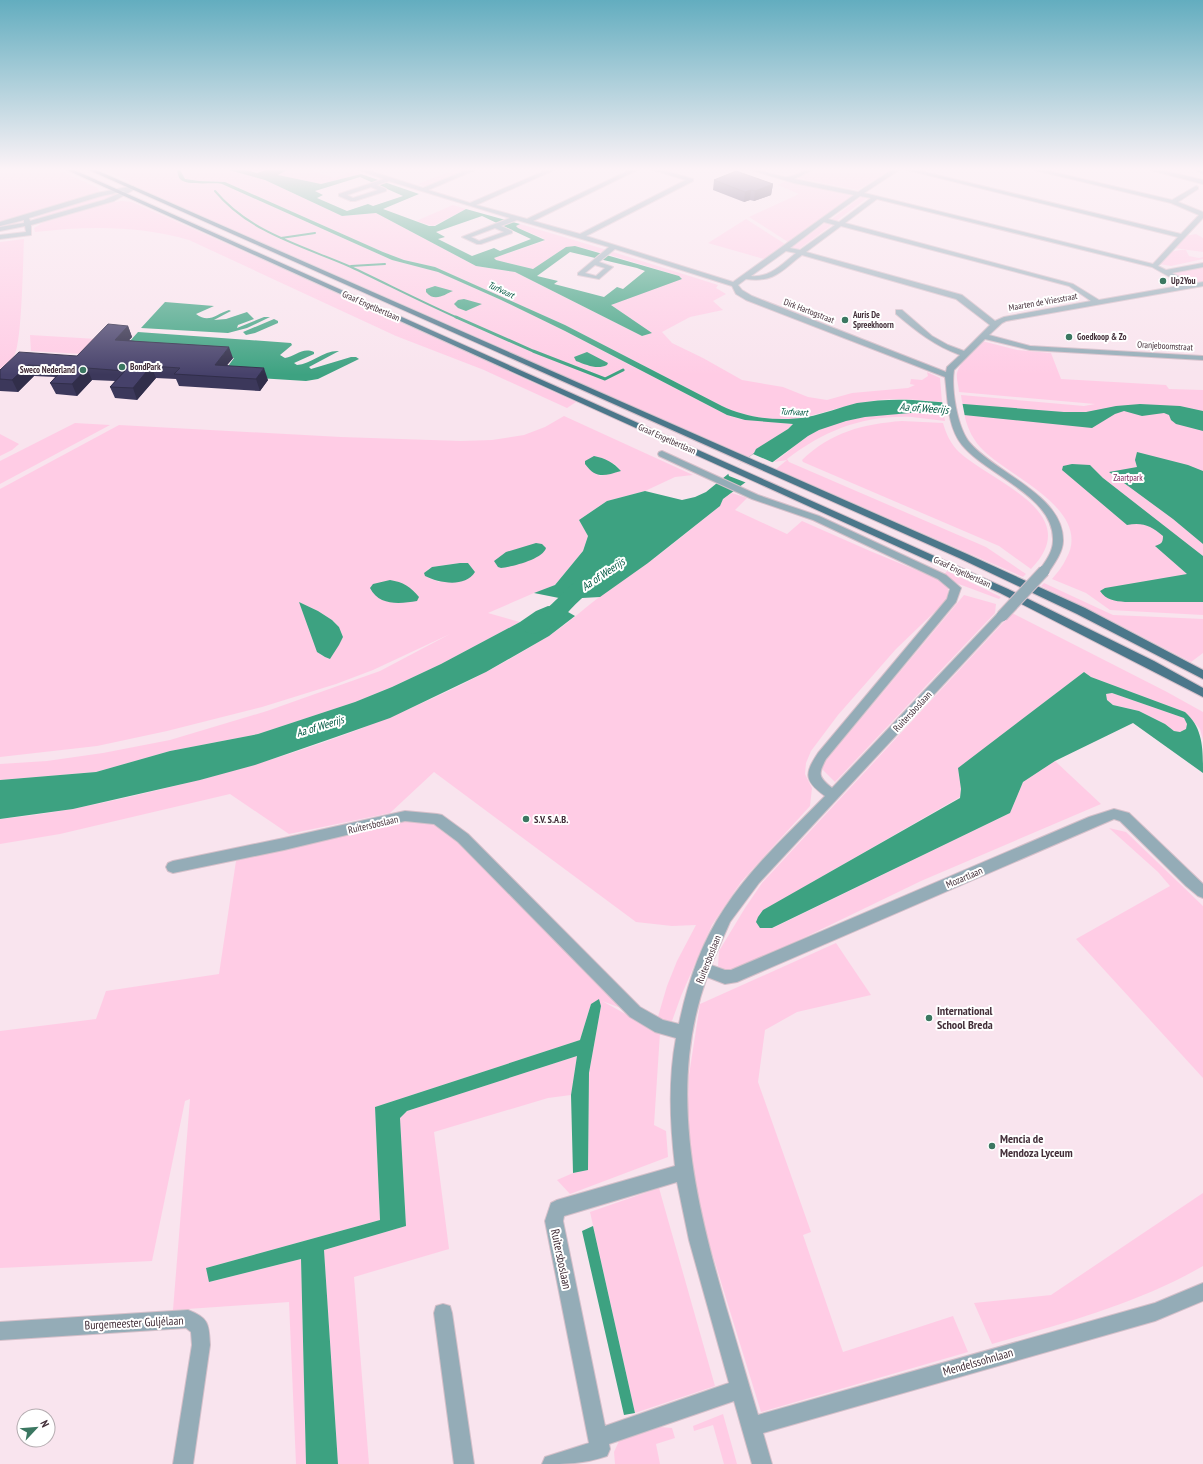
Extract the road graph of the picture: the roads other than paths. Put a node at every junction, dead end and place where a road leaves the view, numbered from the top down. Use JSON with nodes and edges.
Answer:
{"nodes":[{"id":1,"x":224,"y":238,"type":"edge"},
{"id":2,"x":247,"y":238,"type":"edge"},
{"id":3,"x":468,"y":238,"type":"edge"},
{"id":4,"x":492,"y":238,"type":"edge"},
{"id":5,"x":587,"y":238,"type":"edge"},
{"id":6,"x":798,"y":238,"type":"edge"},
{"id":7,"x":820,"y":238,"type":"edge"},
{"id":8,"x":894,"y":238,"type":"edge"},
{"id":9,"x":1042,"y":238,"type":"edge"},
{"id":10,"x":1180,"y":238,"type":"edge"},
{"id":11,"x":614,"y":247,"type":"junction"},
{"id":12,"x":784,"y":248,"type":"junction"},
{"id":13,"x":800,"y":253,"type":"junction"},
{"id":14,"x":596,"y":261,"type":"dead end"},
{"id":15,"x":1203,"y":265,"type":"edge"},
{"id":16,"x":1154,"y":266,"type":"junction"},
{"id":17,"x":1165,"y":272,"type":"junction"},
{"id":18,"x":744,"y":277,"type":"junction"},
{"id":19,"x":734,"y":285,"type":"junction"},
{"id":20,"x":1198,"y":286,"type":"edge"},
{"id":21,"x":1097,"y":302,"type":"junction"},
{"id":22,"x":899,"y":312,"type":"dead end"},
{"id":23,"x":996,"y":325,"type":"junction"},
{"id":24,"x":984,"y":336,"type":"junction"},
{"id":25,"x":965,"y":354,"type":"junction"},
{"id":26,"x":1203,"y":358,"type":"edge"},
{"id":27,"x":949,"y":376,"type":"junction"},
{"id":28,"x":662,"y":454,"type":"dead end"},
{"id":29,"x":1203,"y":675,"type":"edge"},
{"id":30,"x":1203,"y":693,"type":"edge"},
{"id":31,"x":833,"y":795,"type":"junction"},
{"id":32,"x":173,"y":867,"type":"dead end"},
{"id":33,"x":1203,"y":892,"type":"edge"},
{"id":34,"x":703,"y":969,"type":"junction"},
{"id":35,"x":684,"y":1033,"type":"junction"},
{"id":36,"x":683,"y":1172,"type":"junction"},
{"id":37,"x":1203,"y":1292,"type":"edge"},
{"id":38,"x":444,"y":1313,"type":"dead end"},
{"id":39,"x":0,"y":1331,"type":"edge"},
{"id":40,"x":740,"y":1389,"type":"junction"},
{"id":41,"x":752,"y":1427,"type":"junction"},
{"id":42,"x":598,"y":1438,"type":"junction"},
{"id":43,"x":183,"y":1464,"type":"edge"},
{"id":44,"x":464,"y":1464,"type":"edge"},
{"id":45,"x":552,"y":1464,"type":"edge"},
{"id":46,"x":762,"y":1464,"type":"edge"}],
"edges":[{"from":1,"to":30,"type":"main road","name":"Graaf Engelbertlaan"},
{"from":2,"to":29,"type":"main road","name":"Graaf Engelbertlaan"},
{"from":3,"to":4,"type":"street"},
{"from":5,"to":11,"type":"street"},
{"from":6,"to":12,"type":"street"},
{"from":7,"to":13,"type":"street"},
{"from":8,"to":21,"type":"street"},
{"from":9,"to":16,"type":"street"},
{"from":10,"to":16,"type":"street"},
{"from":11,"to":14,"type":"street"},
{"from":11,"to":19,"type":"street"},
{"from":12,"to":13,"type":"street"},
{"from":12,"to":18,"type":"street"},
{"from":13,"to":18,"type":"street"},
{"from":13,"to":23,"type":"street"},
{"from":15,"to":17,"type":"street"},
{"from":16,"to":17,"type":"street"},
{"from":17,"to":20,"type":"street"},
{"from":18,"to":19,"type":"street"},
{"from":19,"to":27,"type":"street","name":"Dirk Hartogstraat"},
{"from":20,"to":21,"type":"street","name":"Maarten de Vriesstraat"},
{"from":21,"to":23,"type":"street","name":"Maarten de Vriesstraat"},
{"from":22,"to":25,"type":"street"},
{"from":23,"to":24,"type":"street","name":"Maarten de Vriesstraat"},
{"from":24,"to":25,"type":"street","name":"Maarten de Vriesstraat"},
{"from":24,"to":26,"type":"street","name":"Oranjeboomstraat"},
{"from":25,"to":27,"type":"street","name":"Maarten de Vriesstraat"},
{"from":27,"to":31,"type":"street","name":"Ruitersboslaan","bridge":true},
{"from":28,"to":31,"type":"street","name":"Graaf Engelbertlaan"},
{"from":31,"to":34,"type":"street","name":"Ruitersboslaan"},
{"from":32,"to":35,"type":"street","name":"Ruitersboslaan"},
{"from":33,"to":34,"type":"street","name":"Mozartlaan"},
{"from":34,"to":35,"type":"street","name":"Ruitersboslaan"},
{"from":35,"to":36,"type":"street","name":"Ruitersboslaan"},
{"from":36,"to":40,"type":"street","name":"Ruitersboslaan"},
{"from":36,"to":42,"type":"street","name":"Ruitersboslaan"},
{"from":37,"to":41,"type":"street","name":"Mendelssohnlaan"},
{"from":38,"to":44,"type":"street"},
{"from":39,"to":43,"type":"street","name":"Burgemeester Guljélaan"},
{"from":40,"to":41,"type":"street","name":"Ruitersboslaan"},
{"from":40,"to":42,"type":"street"},
{"from":41,"to":46,"type":"street","name":"Ruitersboslaan"},
{"from":42,"to":45,"type":"street"}]}
